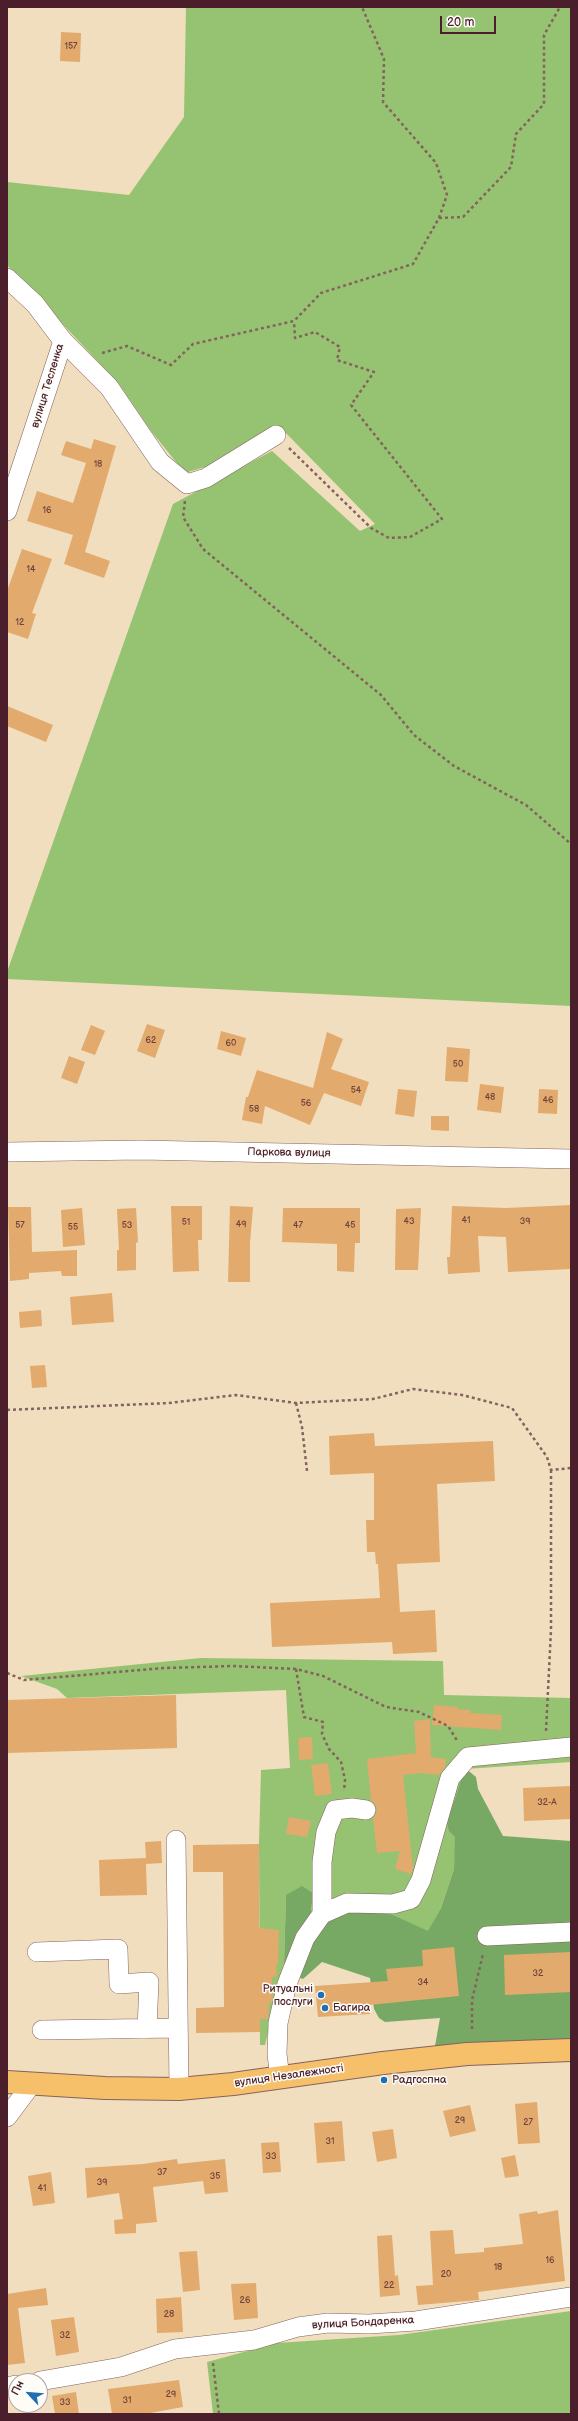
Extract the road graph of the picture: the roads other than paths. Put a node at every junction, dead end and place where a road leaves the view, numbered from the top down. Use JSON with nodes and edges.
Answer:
{"nodes":[{"id":1,"x":7,"y":278,"type":"edge"},
{"id":2,"x":63,"y":341,"type":"junction"},
{"id":3,"x":276,"y":435,"type":"road end"},
{"id":4,"x":7,"y":511,"type":"edge"},
{"id":5,"x":7,"y":1152,"type":"edge"},
{"id":6,"x":571,"y":1159,"type":"edge"},
{"id":7,"x":571,"y":1747,"type":"edge"},
{"id":8,"x":366,"y":1810,"type":"dead end"},
{"id":9,"x":176,"y":1840,"type":"dead end"},
{"id":10,"x":322,"y":1914,"type":"junction"},
{"id":11,"x":571,"y":1932,"type":"edge"},
{"id":12,"x":487,"y":1936,"type":"road end"},
{"id":13,"x":36,"y":1952,"type":"dead end"},
{"id":14,"x":178,"y":2028,"type":"junction"},
{"id":15,"x":147,"y":2029,"type":"junction"},
{"id":16,"x":42,"y":2030,"type":"dead end"},
{"id":17,"x":571,"y":2050,"type":"edge"},
{"id":18,"x":280,"y":2078,"type":"junction"},
{"id":19,"x":7,"y":2082,"type":"edge"},
{"id":20,"x":31,"y":2085,"type":"junction"},
{"id":21,"x":179,"y":2089,"type":"junction"},
{"id":22,"x":7,"y":2117,"type":"edge"},
{"id":23,"x":571,"y":2297,"type":"edge"},
{"id":24,"x":48,"y":2380,"type":"edge"}],
"edges":[{"from":1,"to":2,"type":"street","name":"вулиця Тесленка"},
{"from":2,"to":3,"type":"street"},
{"from":2,"to":4,"type":"street","name":"вулиця Тесленка"},
{"from":5,"to":6,"type":"street","name":"Паркова вулиця"},
{"from":7,"to":10,"type":"street"},
{"from":8,"to":10,"type":"street"},
{"from":9,"to":14,"type":"street"},
{"from":10,"to":18,"type":"street"},
{"from":11,"to":12,"type":"street"},
{"from":13,"to":15,"type":"street"},
{"from":14,"to":15,"type":"street"},
{"from":14,"to":21,"type":"street"},
{"from":15,"to":16,"type":"street"},
{"from":17,"to":18,"type":"main road","name":"вулиця Незалежності"},
{"from":18,"to":21,"type":"main road","name":"вулиця Незалежності"},
{"from":19,"to":20,"type":"main road","name":"вулиця Незалежності"},
{"from":20,"to":21,"type":"main road","name":"вулиця Незалежності"},
{"from":20,"to":22,"type":"street"},
{"from":23,"to":24,"type":"street","name":"вулиця Бондаренка"}]}
